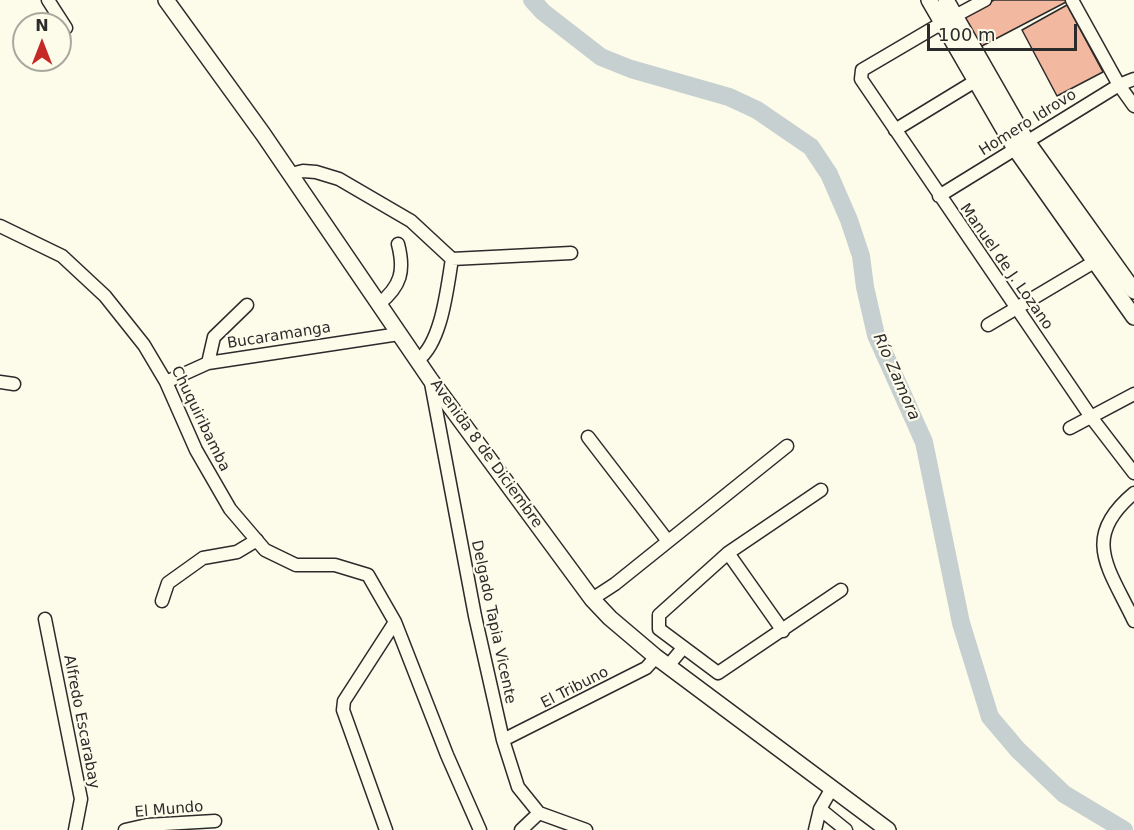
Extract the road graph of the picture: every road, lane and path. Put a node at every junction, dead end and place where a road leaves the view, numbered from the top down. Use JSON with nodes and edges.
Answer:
{"nodes":[{"id":1,"x":166,"y":0,"type":"edge"},
{"id":2,"x":929,"y":0,"type":"edge"},
{"id":3,"x":946,"y":0,"type":"edge"},
{"id":4,"x":985,"y":0,"type":"edge"},
{"id":5,"x":1072,"y":0,"type":"edge"},
{"id":6,"x":949,"y":19,"type":"junction"},
{"id":7,"x":1134,"y":79,"type":"edge"},
{"id":8,"x":977,"y":80,"type":"junction"},
{"id":9,"x":1119,"y":85,"type":"junction"},
{"id":10,"x":1134,"y":106,"type":"edge"},
{"id":11,"x":895,"y":130,"type":"junction"},
{"id":12,"x":1020,"y":144,"type":"junction"},
{"id":13,"x":291,"y":174,"type":"junction"},
{"id":14,"x":1057,"y":195,"type":"junction"},
{"id":15,"x":939,"y":196,"type":"junction"},
{"id":16,"x":0,"y":226,"type":"edge"},
{"id":17,"x":398,"y":244,"type":"dead end"},
{"id":18,"x":571,"y":253,"type":"dead end"},
{"id":19,"x":452,"y":259,"type":"junction"},
{"id":20,"x":1094,"y":262,"type":"junction"},
{"id":21,"x":1134,"y":291,"type":"edge"},
{"id":22,"x":379,"y":304,"type":"junction"},
{"id":23,"x":247,"y":305,"type":"dead end"},
{"id":24,"x":1016,"y":308,"type":"junction"},
{"id":25,"x":1134,"y":316,"type":"edge"},
{"id":26,"x":988,"y":325,"type":"dead end"},
{"id":27,"x":399,"y":334,"type":"junction"},
{"id":28,"x":418,"y":360,"type":"junction"},
{"id":29,"x":208,"y":363,"type":"junction"},
{"id":30,"x":430,"y":379,"type":"junction"},
{"id":31,"x":0,"y":382,"type":"edge"},
{"id":32,"x":166,"y":382,"type":"junction"},
{"id":33,"x":14,"y":384,"type":"dead end"},
{"id":34,"x":1134,"y":394,"type":"edge"},
{"id":35,"x":1092,"y":417,"type":"junction"},
{"id":36,"x":1070,"y":428,"type":"dead end"},
{"id":37,"x":588,"y":437,"type":"dead end"},
{"id":38,"x":787,"y":446,"type":"dead end"},
{"id":39,"x":1134,"y":473,"type":"edge"},
{"id":40,"x":821,"y":490,"type":"dead end"},
{"id":41,"x":1134,"y":493,"type":"edge"},
{"id":42,"x":257,"y":540,"type":"junction"},
{"id":43,"x":667,"y":540,"type":"junction"},
{"id":44,"x":728,"y":553,"type":"junction"},
{"id":45,"x":842,"y":590,"type":"dead end"},
{"id":46,"x":592,"y":599,"type":"junction"},
{"id":47,"x":162,"y":601,"type":"dead end"},
{"id":48,"x":45,"y":619,"type":"dead end"},
{"id":49,"x":1134,"y":621,"type":"edge"},
{"id":50,"x":395,"y":622,"type":"junction"},
{"id":51,"x":783,"y":631,"type":"junction"},
{"id":52,"x":683,"y":648,"type":"junction"},
{"id":53,"x":662,"y":661,"type":"junction"},
{"id":54,"x":503,"y":740,"type":"junction"},
{"id":55,"x":832,"y":788,"type":"junction"},
{"id":56,"x":820,"y":809,"type":"junction"},
{"id":57,"x":539,"y":813,"type":"junction"},
{"id":58,"x":215,"y":821,"type":"dead end"},
{"id":59,"x":885,"y":829,"type":"edge"},
{"id":60,"x":75,"y":830,"type":"edge"},
{"id":61,"x":125,"y":830,"type":"edge"},
{"id":62,"x":387,"y":830,"type":"edge"},
{"id":63,"x":480,"y":830,"type":"edge"},
{"id":64,"x":521,"y":830,"type":"edge"},
{"id":65,"x":586,"y":830,"type":"edge"},
{"id":66,"x":815,"y":830,"type":"edge"},
{"id":67,"x":846,"y":830,"type":"edge"}],
"edges":[{"from":1,"to":13,"type":"main road","name":"Avenida 8 de Diciembre"},
{"from":2,"to":6,"type":"main road"},
{"from":3,"to":6,"type":"main road"},
{"from":4,"to":6,"type":"street"},
{"from":5,"to":9,"type":"street"},
{"from":6,"to":8,"type":"main road"},
{"from":6,"to":11,"type":"street","name":"Manuel de J. Lozano"},
{"from":6,"to":12,"type":"main road"},
{"from":7,"to":9,"type":"street","name":"Homero Idrovo"},
{"from":8,"to":11,"type":"street"},
{"from":8,"to":12,"type":"main road"},
{"from":9,"to":10,"type":"street"},
{"from":9,"to":12,"type":"street","name":"Homero Idrovo"},
{"from":11,"to":15,"type":"street","name":"Manuel de J. Lozano"},
{"from":12,"to":14,"type":"main road"},
{"from":12,"to":15,"type":"street","name":"Homero Idrovo"},
{"from":13,"to":19,"type":"street"},
{"from":13,"to":22,"type":"main road","name":"Avenida 8 de Diciembre"},
{"from":14,"to":20,"type":"main road"},
{"from":14,"to":21,"type":"main road"},
{"from":15,"to":24,"type":"street","name":"Manuel de J. Lozano"},
{"from":16,"to":32,"type":"street","name":"Chuquiribamba"},
{"from":17,"to":22,"type":"street"},
{"from":18,"to":19,"type":"street"},
{"from":19,"to":28,"type":"street"},
{"from":20,"to":24,"type":"street"},
{"from":20,"to":25,"type":"main road"},
{"from":22,"to":27,"type":"main road","name":"Avenida 8 de Diciembre"},
{"from":23,"to":29,"type":"street"},
{"from":24,"to":26,"type":"street"},
{"from":24,"to":35,"type":"street","name":"Manuel de J. Lozano"},
{"from":27,"to":28,"type":"main road","name":"Avenida 8 de Diciembre"},
{"from":27,"to":29,"type":"street","name":"Bucaramanga"},
{"from":28,"to":30,"type":"main road","name":"Avenida 8 de Diciembre"},
{"from":29,"to":32,"type":"street","name":"Bucaramanga"},
{"from":30,"to":46,"type":"main road","name":"Avenida 8 de Diciembre"},
{"from":30,"to":54,"type":"street","name":"Delgado Tapia Vicente"},
{"from":31,"to":33,"type":"street"},
{"from":32,"to":42,"type":"street","name":"Chuquiribamba"},
{"from":34,"to":35,"type":"street"},
{"from":35,"to":36,"type":"street"},
{"from":35,"to":39,"type":"street","name":"Manuel de J. Lozano"},
{"from":37,"to":43,"type":"street"},
{"from":38,"to":43,"type":"street"},
{"from":40,"to":44,"type":"street"},
{"from":41,"to":49,"type":"street"},
{"from":42,"to":47,"type":"street"},
{"from":42,"to":50,"type":"street","name":"Chuquiribamba"},
{"from":43,"to":46,"type":"street"},
{"from":44,"to":51,"type":"street"},
{"from":44,"to":52,"type":"street"},
{"from":45,"to":51,"type":"street"},
{"from":46,"to":53,"type":"main road","name":"Avenida 8 de Diciembre"},
{"from":48,"to":60,"type":"street","name":"Alfredo Escarabay"},
{"from":50,"to":62,"type":"street"},
{"from":50,"to":63,"type":"street","name":"Chuquiribamba"},
{"from":51,"to":52,"type":"street"},
{"from":52,"to":53,"type":"street","name":"El Tribuno"},
{"from":53,"to":54,"type":"street","name":"El Tribuno"},
{"from":53,"to":55,"type":"main road","name":"Avenida 8 de Diciembre"},
{"from":54,"to":57,"type":"street","name":"Delgado Tapia Vicente"},
{"from":55,"to":56,"type":"street"},
{"from":55,"to":59,"type":"main road","name":"Avenida 8 de Diciembre"},
{"from":56,"to":66,"type":"street"},
{"from":56,"to":67,"type":"street"},
{"from":57,"to":64,"type":"street"},
{"from":57,"to":65,"type":"street"},
{"from":58,"to":61,"type":"street","name":"El Mundo"}]}
